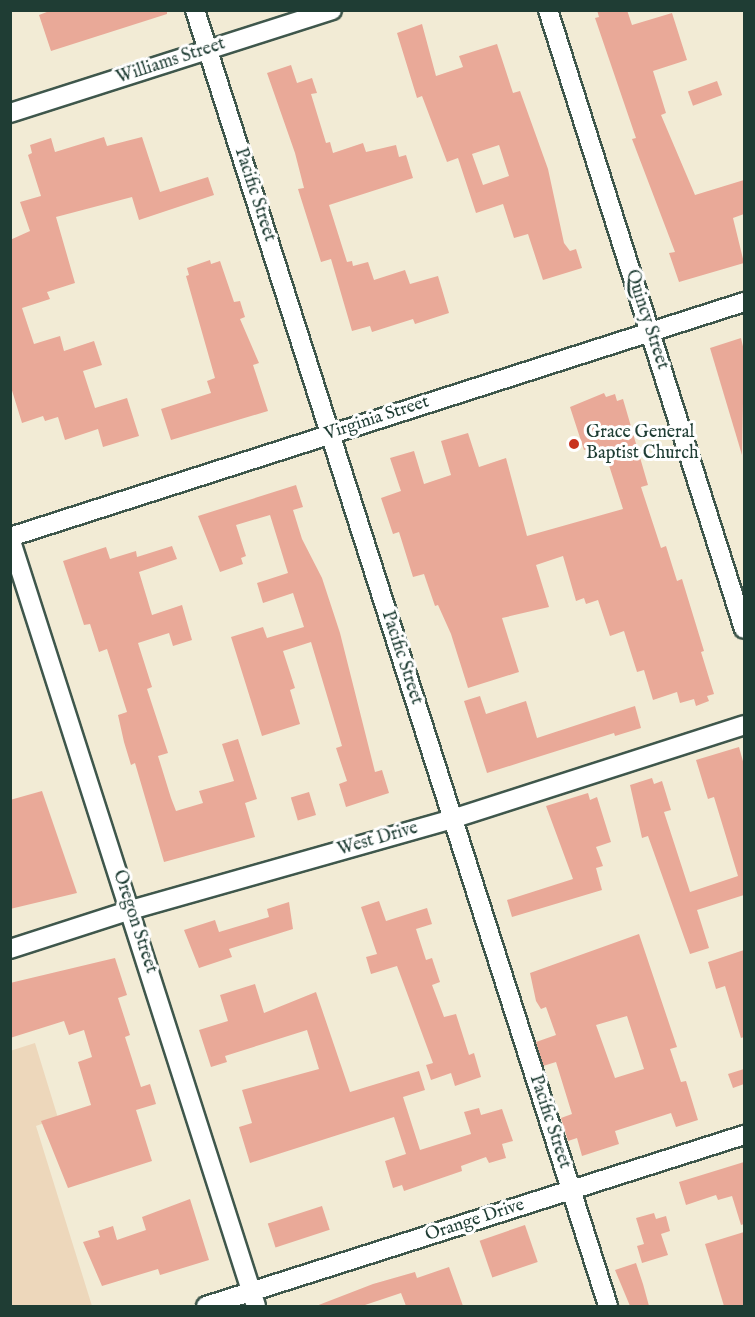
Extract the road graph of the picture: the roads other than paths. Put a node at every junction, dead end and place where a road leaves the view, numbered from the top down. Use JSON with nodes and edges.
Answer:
{"nodes":[{"id":1,"x":195,"y":10,"type":"edge"},
{"id":2,"x":332,"y":10,"type":"edge"},
{"id":3,"x":548,"y":10,"type":"edge"},
{"id":4,"x":207,"y":50,"type":"junction"},
{"id":5,"x":10,"y":113,"type":"edge"},
{"id":6,"x":744,"y":302,"type":"edge"},
{"id":7,"x":650,"y":332,"type":"junction"},
{"id":8,"x":330,"y":434,"type":"junction"},
{"id":9,"x":10,"y":537,"type":"edge"},
{"id":10,"x":744,"y":629,"type":"edge"},
{"id":11,"x":744,"y":725,"type":"edge"},
{"id":12,"x":452,"y":819,"type":"junction"},
{"id":13,"x":131,"y":910,"type":"junction"},
{"id":14,"x":10,"y":949,"type":"edge"},
{"id":15,"x":744,"y":1135,"type":"edge"},
{"id":16,"x":571,"y":1191,"type":"junction"},
{"id":17,"x":254,"y":1300,"type":"edge"},
{"id":18,"x":206,"y":1306,"type":"edge"},
{"id":19,"x":608,"y":1306,"type":"edge"}],
"edges":[{"from":1,"to":4,"type":"street","name":"Pacific Street"},
{"from":2,"to":4,"type":"street","name":"Williams Street"},
{"from":3,"to":7,"type":"street","name":"Quincy Street"},
{"from":4,"to":5,"type":"street","name":"Williams Street"},
{"from":4,"to":8,"type":"street","name":"Pacific Street"},
{"from":6,"to":7,"type":"street","name":"Virginia Street"},
{"from":7,"to":8,"type":"street","name":"Virginia Street"},
{"from":7,"to":10,"type":"street","name":"Quincy Street"},
{"from":8,"to":9,"type":"street","name":"Virginia Street"},
{"from":8,"to":12,"type":"street","name":"Pacific Street"},
{"from":9,"to":13,"type":"street","name":"Oregon Street"},
{"from":11,"to":12,"type":"street","name":"West Drive"},
{"from":12,"to":13,"type":"street","name":"West Drive"},
{"from":12,"to":16,"type":"street","name":"Pacific Street"},
{"from":13,"to":14,"type":"street","name":"West Drive"},
{"from":13,"to":17,"type":"street","name":"Oregon Street"},
{"from":15,"to":16,"type":"street","name":"Orange Drive"},
{"from":16,"to":17,"type":"street","name":"Orange Drive"},
{"from":16,"to":19,"type":"street","name":"Pacific Street"},
{"from":17,"to":18,"type":"street","name":"Orange Drive"}]}
